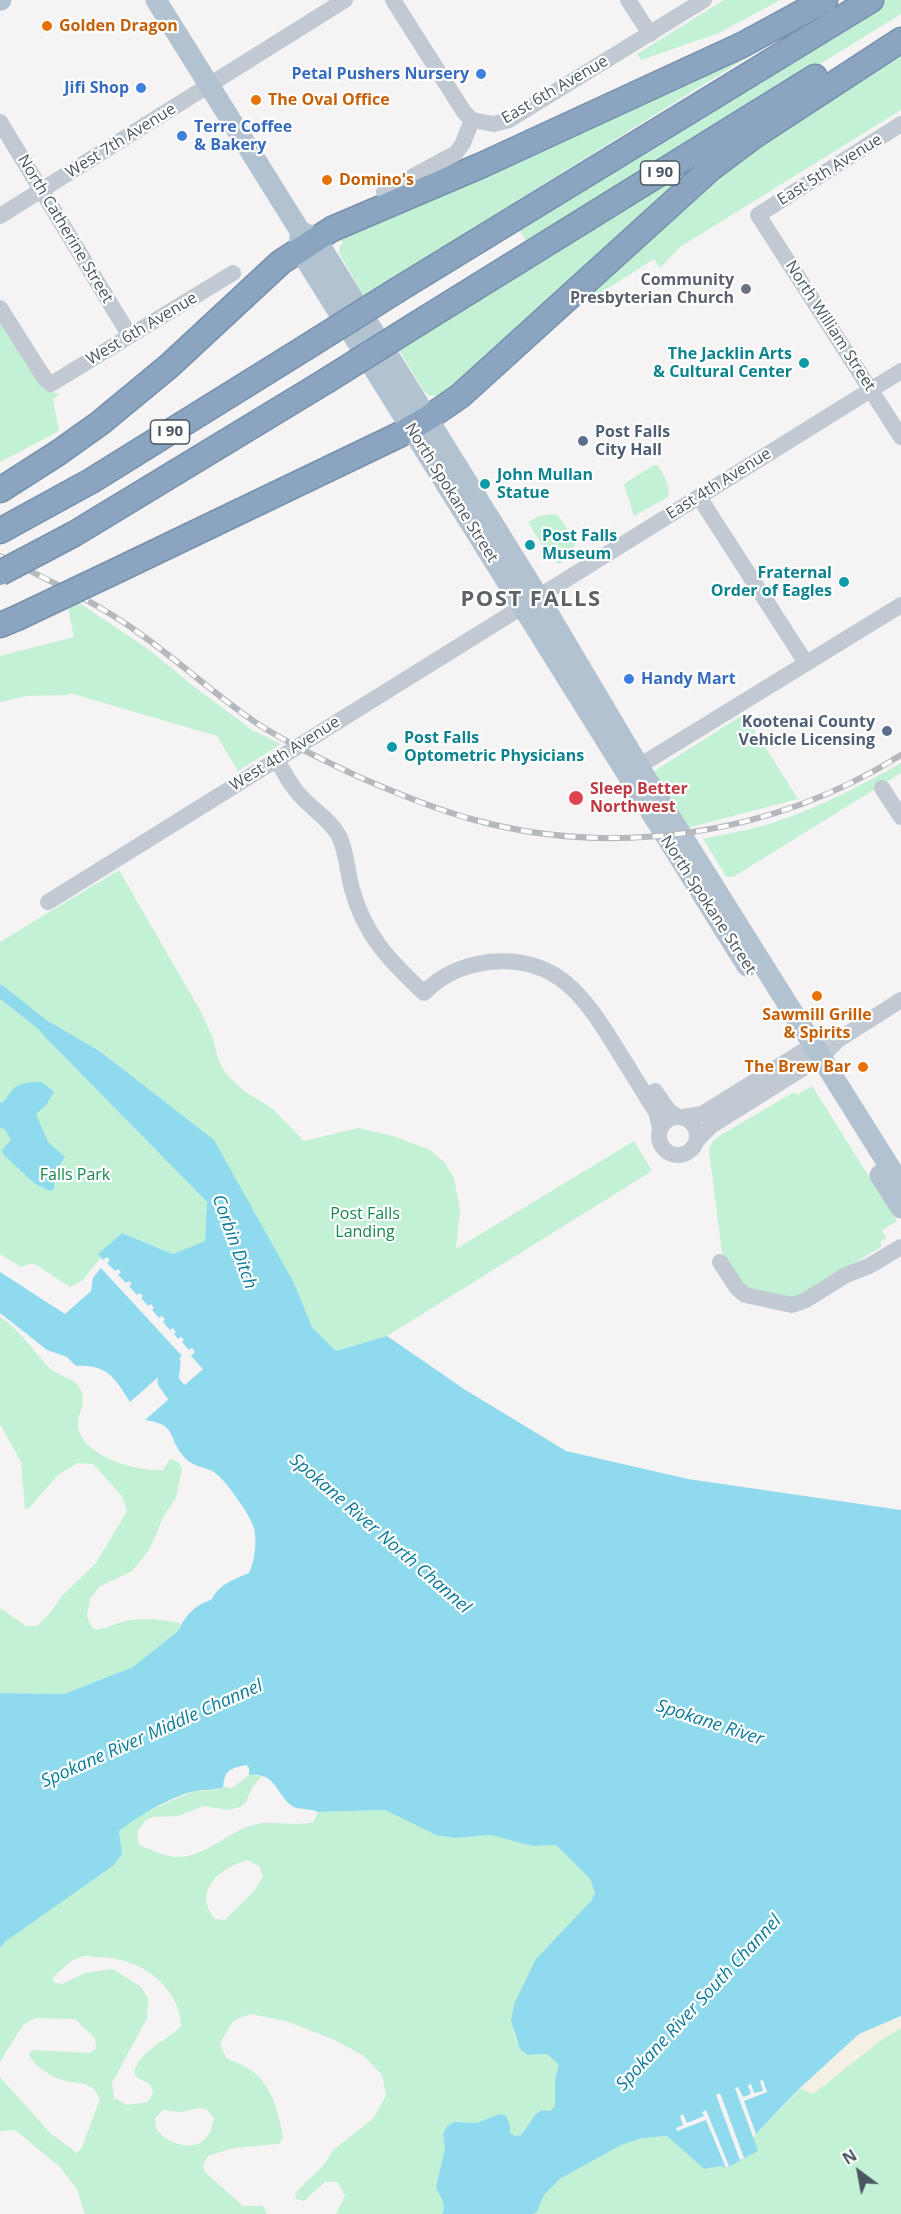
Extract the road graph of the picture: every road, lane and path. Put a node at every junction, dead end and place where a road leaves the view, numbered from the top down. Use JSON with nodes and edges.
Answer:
{"nodes":[{"id":1,"x":156,"y":0,"type":"edge"},
{"id":2,"x":345,"y":0,"type":"edge"},
{"id":3,"x":393,"y":0,"type":"edge"},
{"id":4,"x":628,"y":0,"type":"edge"},
{"id":5,"x":704,"y":0,"type":"edge"},
{"id":6,"x":825,"y":0,"type":"edge"},
{"id":7,"x":871,"y":0,"type":"edge"},
{"id":8,"x":901,"y":23,"type":"edge"},
{"id":9,"x":650,"y":34,"type":"junction"},
{"id":10,"x":901,"y":40,"type":"edge"},
{"id":11,"x":210,"y":84,"type":"junction"},
{"id":12,"x":472,"y":120,"type":"junction"},
{"id":13,"x":0,"y":122,"type":"edge"},
{"id":14,"x":901,"y":124,"type":"edge"},
{"id":15,"x":42,"y":191,"type":"junction"},
{"id":16,"x":384,"y":192,"type":"dead end"},
{"id":17,"x":758,"y":215,"type":"joint"},
{"id":18,"x":0,"y":216,"type":"edge"},
{"id":19,"x":305,"y":240,"type":"junction"},
{"id":20,"x":233,"y":273,"type":"dead end"},
{"id":21,"x":0,"y":308,"type":"edge"},
{"id":22,"x":130,"y":336,"type":"junction"},
{"id":23,"x":901,"y":371,"type":"edge"},
{"id":24,"x":871,"y":390,"type":"junction"},
{"id":25,"x":420,"y":423,"type":"junction"},
{"id":26,"x":901,"y":438,"type":"edge"},
{"id":27,"x":0,"y":490,"type":"edge"},
{"id":28,"x":699,"y":497,"type":"junction"},
{"id":29,"x":0,"y":531,"type":"edge"},
{"id":30,"x":0,"y":573,"type":"edge"},
{"id":31,"x":530,"y":602,"type":"junction"},
{"id":32,"x":901,"y":605,"type":"edge"},
{"id":33,"x":8,"y":621,"type":"edge"},
{"id":34,"x":806,"y":663,"type":"junction"},
{"id":35,"x":276,"y":759,"type":"junction"},
{"id":36,"x":632,"y":770,"type":"junction"},
{"id":37,"x":882,"y":788,"type":"dead end"},
{"id":38,"x":901,"y":817,"type":"edge"},
{"id":39,"x":48,"y":902,"type":"dead end"},
{"id":40,"x":420,"y":989,"type":"junction"},
{"id":41,"x":901,"y":1000,"type":"edge"},
{"id":42,"x":812,"y":1055,"type":"junction"},
{"id":43,"x":680,"y":1117,"type":"junction"},
{"id":44,"x":660,"y":1127,"type":"junction"},
{"id":45,"x":697,"y":1140,"type":"junction"},
{"id":46,"x":901,"y":1185,"type":"edge"},
{"id":47,"x":901,"y":1208,"type":"edge"},
{"id":48,"x":901,"y":1247,"type":"edge"},
{"id":49,"x":720,"y":1262,"type":"dead end"}],
"edges":[{"from":1,"to":11,"type":"main road","name":"North Spokane Street"},
{"from":2,"to":11,"type":"street","name":"West 7th Avenue"},
{"from":3,"to":12,"type":"street"},
{"from":4,"to":9,"type":"street"},
{"from":5,"to":9,"type":"street","name":"East 6th Avenue"},
{"from":6,"to":19,"type":"highway"},
{"from":7,"to":29,"type":"highway","number":"I 90","bridge":true},
{"from":8,"to":30,"type":"highway","number":"I 90","bridge":true},
{"from":9,"to":12,"type":"street","name":"East 6th Avenue"},
{"from":10,"to":25,"type":"highway"},
{"from":11,"to":15,"type":"street","name":"West 7th Avenue"},
{"from":11,"to":19,"type":"main road","name":"North Spokane Street"},
{"from":12,"to":16,"type":"street"},
{"from":13,"to":15,"type":"street","name":"North Catherine Street"},
{"from":14,"to":17,"type":"street","name":"East 5th Avenue"},
{"from":15,"to":18,"type":"street","name":"West 7th Avenue"},
{"from":15,"to":22,"type":"street","name":"North Catherine Street"},
{"from":17,"to":24,"type":"street","name":"North William Street"},
{"from":19,"to":25,"type":"main road","name":"North Spokane Street"},
{"from":19,"to":27,"type":"highway"},
{"from":20,"to":22,"type":"street","name":"West 6th Avenue"},
{"from":21,"to":22,"type":"street","name":"West 6th Avenue"},
{"from":23,"to":24,"type":"street","name":"East 4th Avenue"},
{"from":24,"to":26,"type":"street","name":"North William Street"},
{"from":24,"to":28,"type":"street","name":"East 4th Avenue"},
{"from":25,"to":31,"type":"main road","name":"North Spokane Street"},
{"from":25,"to":33,"type":"highway","bridge":true},
{"from":28,"to":31,"type":"street","name":"East 4th Avenue"},
{"from":28,"to":34,"type":"street"},
{"from":31,"to":35,"type":"street","name":"West 4th Avenue"},
{"from":31,"to":36,"type":"main road","name":"North Spokane Street"},
{"from":32,"to":34,"type":"street"},
{"from":34,"to":36,"type":"street"},
{"from":35,"to":39,"type":"street","name":"West 4th Avenue"},
{"from":35,"to":40,"type":"street"},
{"from":36,"to":42,"type":"main road","name":"North Spokane Street"},
{"from":37,"to":38,"type":"street"},
{"from":40,"to":43,"type":"street"},
{"from":40,"to":44,"type":"street"},
{"from":41,"to":42,"type":"street"},
{"from":42,"to":43,"type":"street"},
{"from":42,"to":45,"type":"street"},
{"from":42,"to":46,"type":"main road","name":"North Spokane Street"},
{"from":42,"to":47,"type":"main road","name":"North Spokane Street"},
{"from":43,"to":44,"type":"street"},
{"from":43,"to":45,"type":"street"},
{"from":44,"to":45,"type":"street"},
{"from":48,"to":49,"type":"street"}]}
